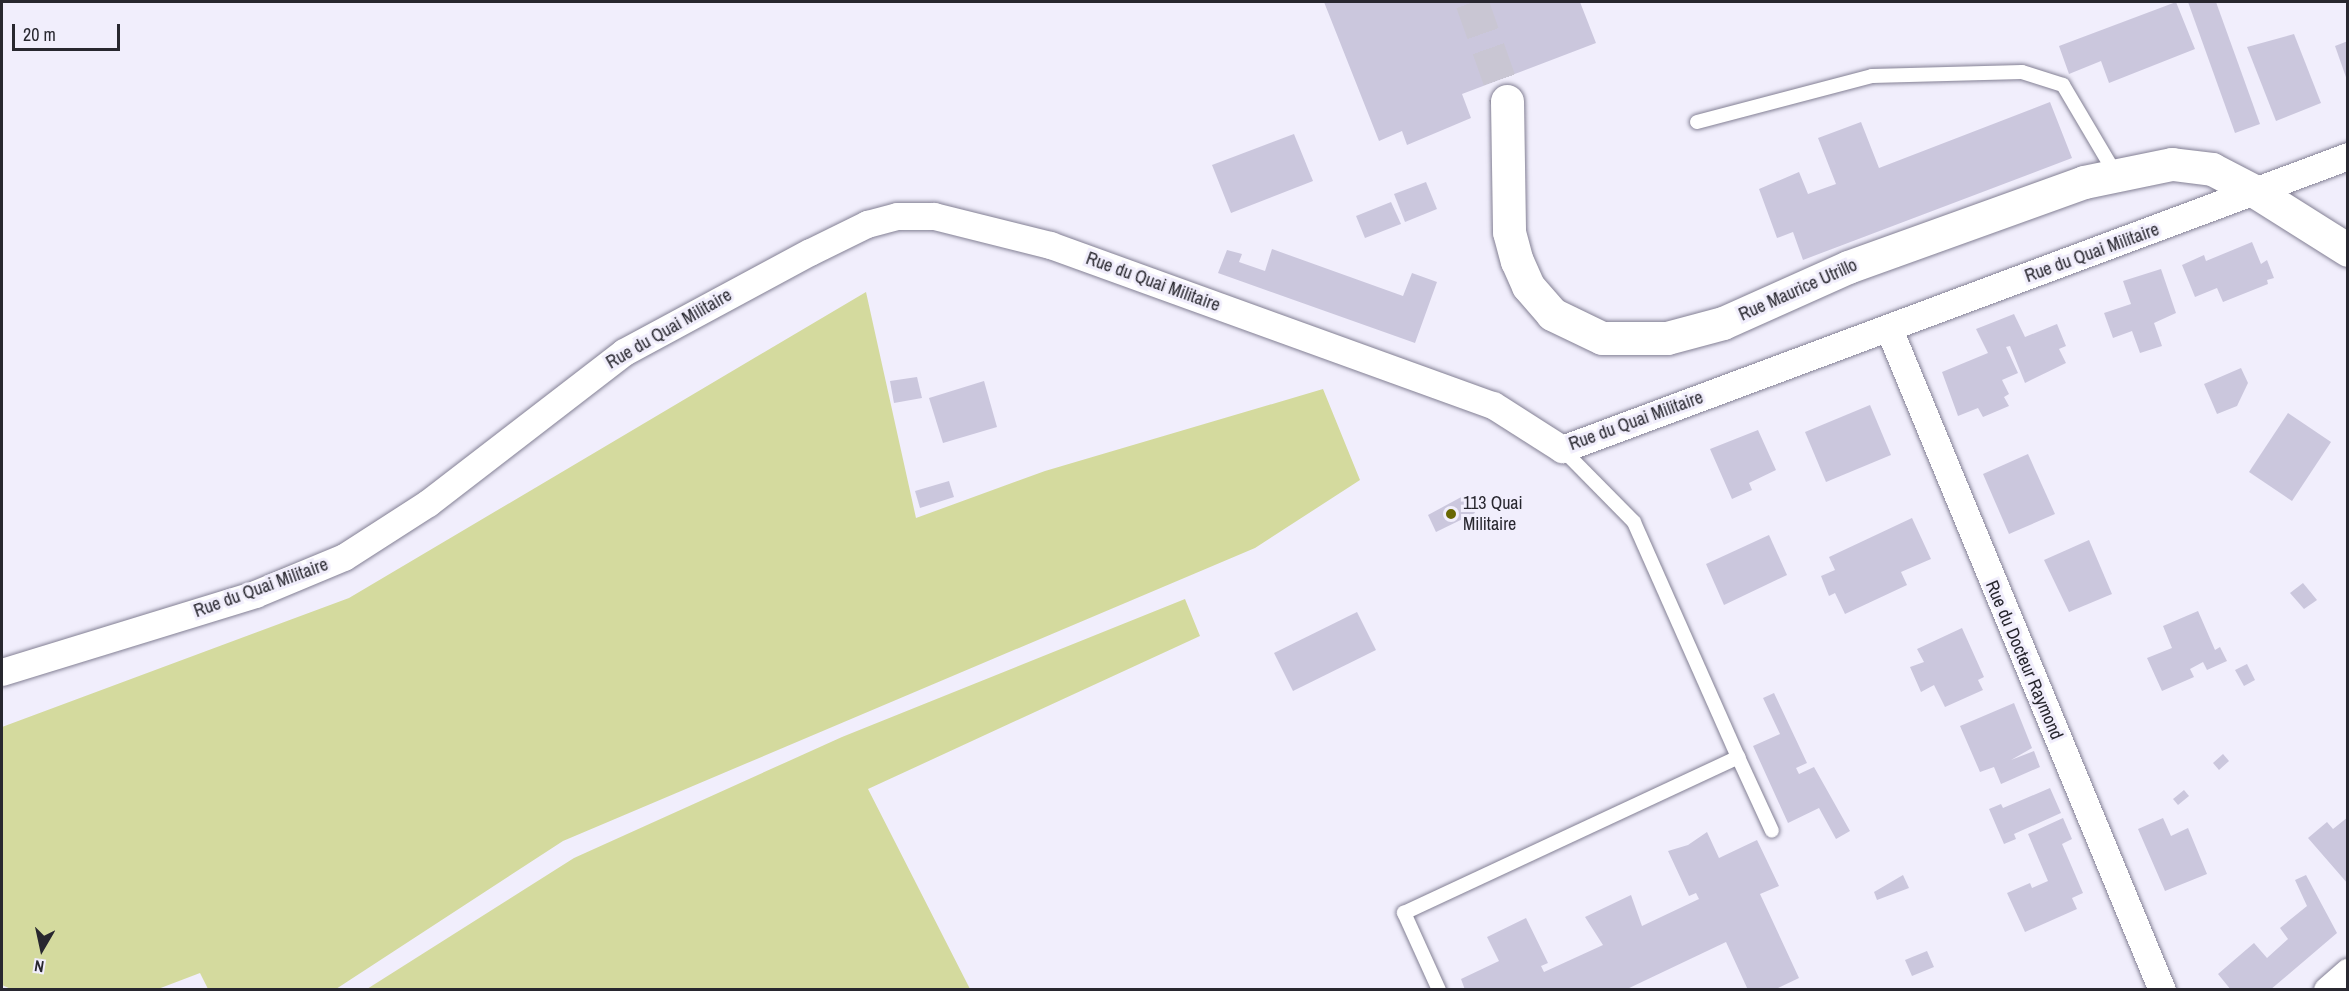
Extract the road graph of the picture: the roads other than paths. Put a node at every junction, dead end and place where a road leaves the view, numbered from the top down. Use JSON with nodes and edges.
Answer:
{"nodes":[{"id":1,"x":1507,"y":101,"type":"tunnel mouth"},
{"id":2,"x":1697,"y":122,"type":"dead end"},
{"id":3,"x":2348,"y":156,"type":"edge"},
{"id":4,"x":2115,"y":173,"type":"junction"},
{"id":5,"x":2256,"y":192,"type":"junction"},
{"id":6,"x":2348,"y":250,"type":"edge"},
{"id":7,"x":1888,"y":329,"type":"junction"},
{"id":8,"x":1562,"y":449,"type":"junction"},
{"id":9,"x":2,"y":672,"type":"edge"},
{"id":10,"x":1738,"y":757,"type":"junction"},
{"id":11,"x":1772,"y":831,"type":"dead end"},
{"id":12,"x":2348,"y":972,"type":"edge"},
{"id":13,"x":1439,"y":990,"type":"edge"},
{"id":14,"x":2162,"y":990,"type":"edge"},
{"id":15,"x":2327,"y":990,"type":"edge"}],
"edges":[{"from":1,"to":4,"type":"street","name":"Rue Maurice Utrillo"},
{"from":2,"to":4,"type":"lane"},
{"from":3,"to":5,"type":"street","name":"Rue du Quai Militaire"},
{"from":4,"to":5,"type":"street","name":"Rue Maurice Utrillo"},
{"from":5,"to":6,"type":"street","name":"Rue Maurice Utrillo"},
{"from":5,"to":7,"type":"street","name":"Rue du Quai Militaire"},
{"from":7,"to":8,"type":"street","name":"Rue du Quai Militaire"},
{"from":7,"to":14,"type":"street","name":"Rue du Docteur Raymond"},
{"from":8,"to":9,"type":"street","name":"Rue du Quai Militaire"},
{"from":8,"to":10,"type":"lane"},
{"from":10,"to":11,"type":"lane"},
{"from":10,"to":13,"type":"lane"},
{"from":12,"to":15,"type":"street"}]}
